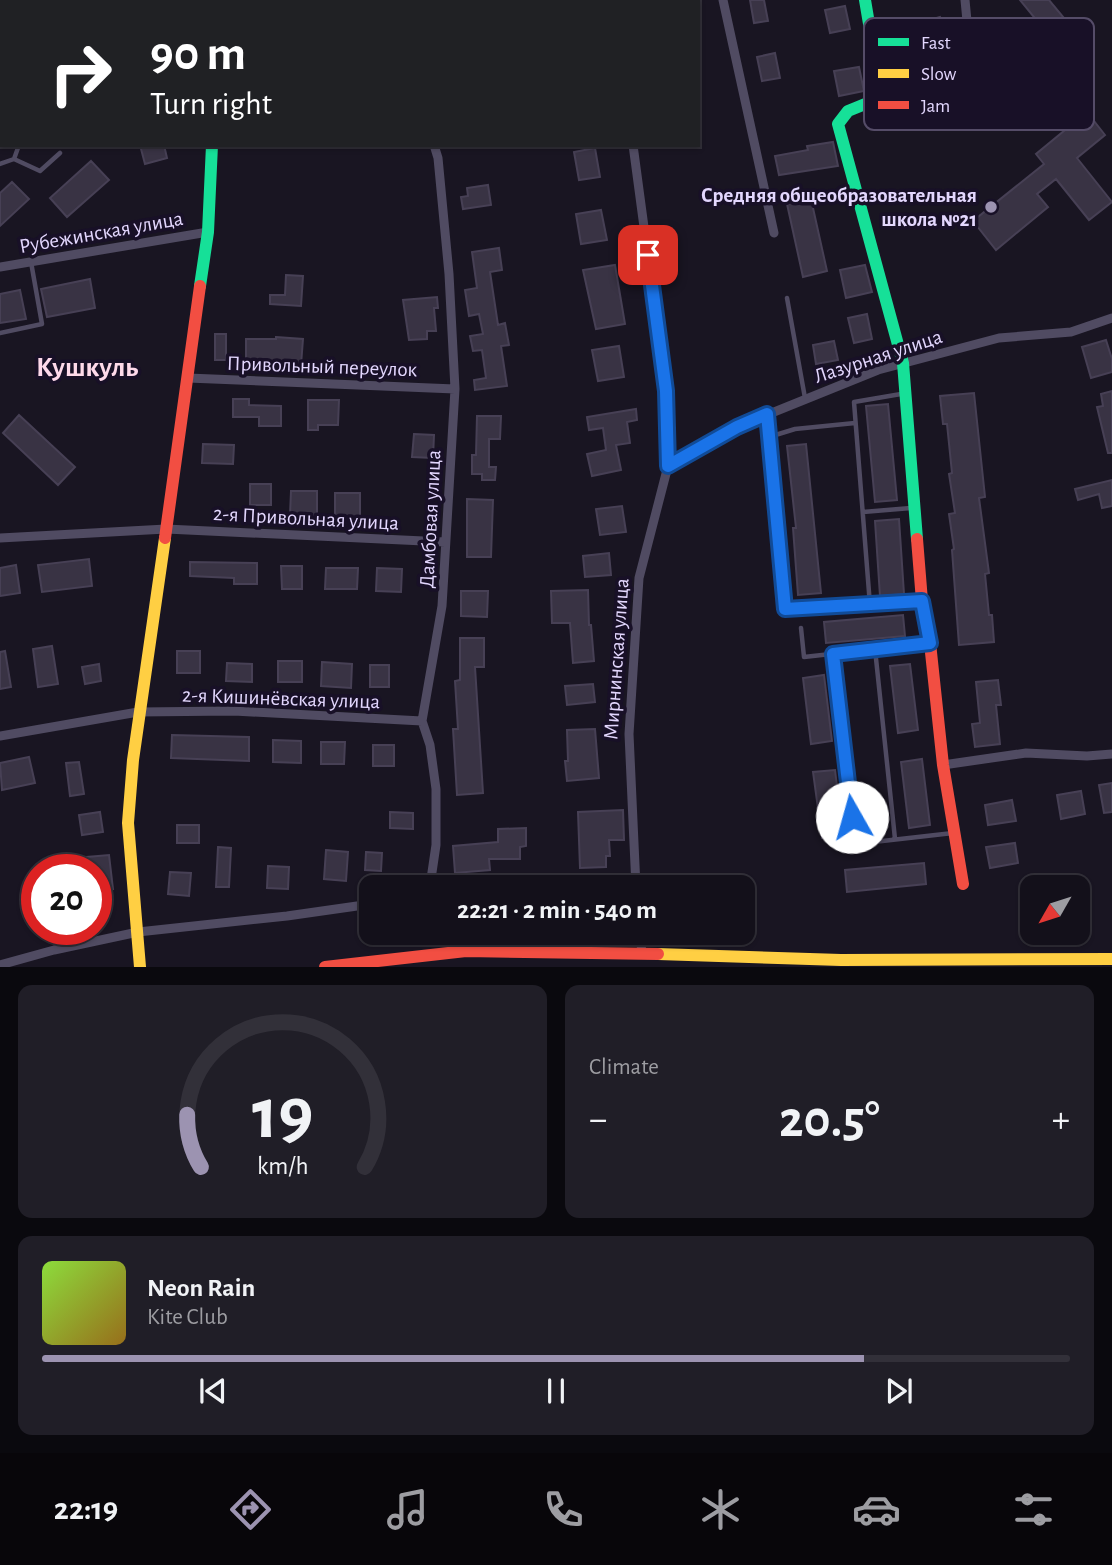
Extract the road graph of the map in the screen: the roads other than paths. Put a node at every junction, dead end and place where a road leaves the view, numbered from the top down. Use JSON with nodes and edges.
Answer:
{"nodes":[{"id":1,"x":723,"y":0,"type":"edge"},
{"id":2,"x":865,"y":0,"type":"edge"},
{"id":3,"x":965,"y":0,"type":"edge"},
{"id":4,"x":868,"y":18,"type":"edge"},
{"id":5,"x":967,"y":18,"type":"edge"},
{"id":6,"x":864,"y":104,"type":"edge"},
{"id":7,"x":18,"y":147,"type":"edge"},
{"id":8,"x":212,"y":147,"type":"edge"},
{"id":9,"x":435,"y":147,"type":"edge"},
{"id":10,"x":633,"y":147,"type":"edge"},
{"id":11,"x":60,"y":153,"type":"dead end"},
{"id":12,"x":14,"y":159,"type":"junction"},
{"id":13,"x":0,"y":164,"type":"edge"},
{"id":14,"x":208,"y":232,"type":"junction"},
{"id":15,"x":774,"y":233,"type":"dead end"},
{"id":16,"x":30,"y":261,"type":"junction"},
{"id":17,"x":0,"y":267,"type":"edge"},
{"id":18,"x":787,"y":298,"type":"dead end"},
{"id":19,"x":1112,"y":318,"type":"edge"},
{"id":20,"x":0,"y":333,"type":"edge"},
{"id":21,"x":903,"y":363,"type":"junction"},
{"id":22,"x":188,"y":378,"type":"junction"},
{"id":23,"x":455,"y":389,"type":"junction"},
{"id":24,"x":904,"y":393,"type":"junction"},
{"id":25,"x":805,"y":398,"type":"junction"},
{"id":26,"x":767,"y":414,"type":"junction"},
{"id":27,"x":855,"y":423,"type":"junction"},
{"id":28,"x":769,"y":437,"type":"junction"},
{"id":29,"x":668,"y":466,"type":"junction"},
{"id":30,"x":914,"y":508,"type":"junction"},
{"id":31,"x":863,"y":512,"type":"junction"},
{"id":32,"x":166,"y":529,"type":"junction"},
{"id":33,"x":0,"y":538,"type":"edge"},
{"id":34,"x":444,"y":541,"type":"junction"},
{"id":35,"x":922,"y":601,"type":"junction"},
{"id":36,"x":870,"y":605,"type":"junction"},
{"id":37,"x":801,"y":628,"type":"dead end"},
{"id":38,"x":930,"y":643,"type":"junction"},
{"id":39,"x":875,"y":649,"type":"junction"},
{"id":40,"x":833,"y":654,"type":"junction"},
{"id":41,"x":138,"y":712,"type":"junction"},
{"id":42,"x":422,"y":721,"type":"junction"},
{"id":43,"x":0,"y":736,"type":"edge"},
{"id":44,"x":1112,"y":754,"type":"edge"},
{"id":45,"x":943,"y":765,"type":"junction"},
{"id":46,"x":954,"y":832,"type":"junction"},
{"id":47,"x":895,"y":839,"type":"junction"},
{"id":48,"x":432,"y":875,"type":"edge"},
{"id":49,"x":635,"y":875,"type":"edge"},
{"id":50,"x":963,"y":884,"type":"dead end"},
{"id":51,"x":359,"y":906,"type":"edge"},
{"id":52,"x":138,"y":932,"type":"junction"},
{"id":53,"x":641,"y":945,"type":"edge"},
{"id":54,"x":642,"y":954,"type":"junction"},
{"id":55,"x":1112,"y":959,"type":"edge"},
{"id":56,"x":2,"y":966,"type":"edge"},
{"id":57,"x":140,"y":967,"type":"edge"},
{"id":58,"x":325,"y":967,"type":"edge"}],
"edges":[{"from":1,"to":15,"type":"street"},
{"from":2,"to":4,"type":"street"},
{"from":3,"to":5,"type":"street"},
{"from":6,"to":21,"type":"street"},
{"from":7,"to":12,"type":"lane"},
{"from":8,"to":14,"type":"street"},
{"from":9,"to":23,"type":"street","name":"Дамбовая улица"},
{"from":10,"to":29,"type":"street","name":"Мирнинская улица"},
{"from":11,"to":12,"type":"lane"},
{"from":12,"to":13,"type":"lane"},
{"from":14,"to":16,"type":"street","name":"Рубежинская улица"},
{"from":14,"to":22,"type":"street"},
{"from":16,"to":17,"type":"street","name":"Рубежинская улица"},
{"from":16,"to":20,"type":"lane"},
{"from":18,"to":25,"type":"lane"},
{"from":19,"to":21,"type":"street","name":"Лазурная улица"},
{"from":21,"to":24,"type":"street"},
{"from":21,"to":25,"type":"street","name":"Лазурная улица"},
{"from":22,"to":23,"type":"street","name":"Привольный переулок"},
{"from":22,"to":32,"type":"street"},
{"from":23,"to":34,"type":"street","name":"Дамбовая улица"},
{"from":24,"to":27,"type":"lane"},
{"from":24,"to":30,"type":"street"},
{"from":25,"to":26,"type":"street","name":"Лазурная улица"},
{"from":26,"to":28,"type":"lane"},
{"from":26,"to":29,"type":"street","name":"Лазурная улица"},
{"from":27,"to":28,"type":"lane"},
{"from":27,"to":31,"type":"lane"},
{"from":28,"to":36,"type":"lane"},
{"from":29,"to":49,"type":"street","name":"Мирнинская улица"},
{"from":30,"to":31,"type":"lane"},
{"from":30,"to":35,"type":"street"},
{"from":31,"to":36,"type":"lane"},
{"from":32,"to":33,"type":"street","name":"2-я Привольная улица"},
{"from":32,"to":34,"type":"street","name":"2-я Привольная улица"},
{"from":32,"to":41,"type":"street"},
{"from":34,"to":42,"type":"street","name":"Дамбовая улица"},
{"from":35,"to":36,"type":"lane"},
{"from":35,"to":38,"type":"street"},
{"from":37,"to":40,"type":"lane"},
{"from":38,"to":39,"type":"lane"},
{"from":38,"to":45,"type":"street"},
{"from":39,"to":40,"type":"lane"},
{"from":39,"to":47,"type":"lane"},
{"from":40,"to":47,"type":"lane"},
{"from":41,"to":42,"type":"street","name":"2-я Кишинёвская улица"},
{"from":41,"to":43,"type":"street","name":"2-я Кишинёвская улица"},
{"from":41,"to":52,"type":"street"},
{"from":42,"to":48,"type":"street","name":"Дамбовая улица"},
{"from":44,"to":45,"type":"street"},
{"from":45,"to":46,"type":"street"},
{"from":46,"to":47,"type":"lane"},
{"from":46,"to":50,"type":"street"},
{"from":51,"to":52,"type":"street"},
{"from":52,"to":56,"type":"street"},
{"from":52,"to":57,"type":"street"},
{"from":53,"to":54,"type":"street"},
{"from":54,"to":55,"type":"street"},
{"from":54,"to":58,"type":"street"}]}
